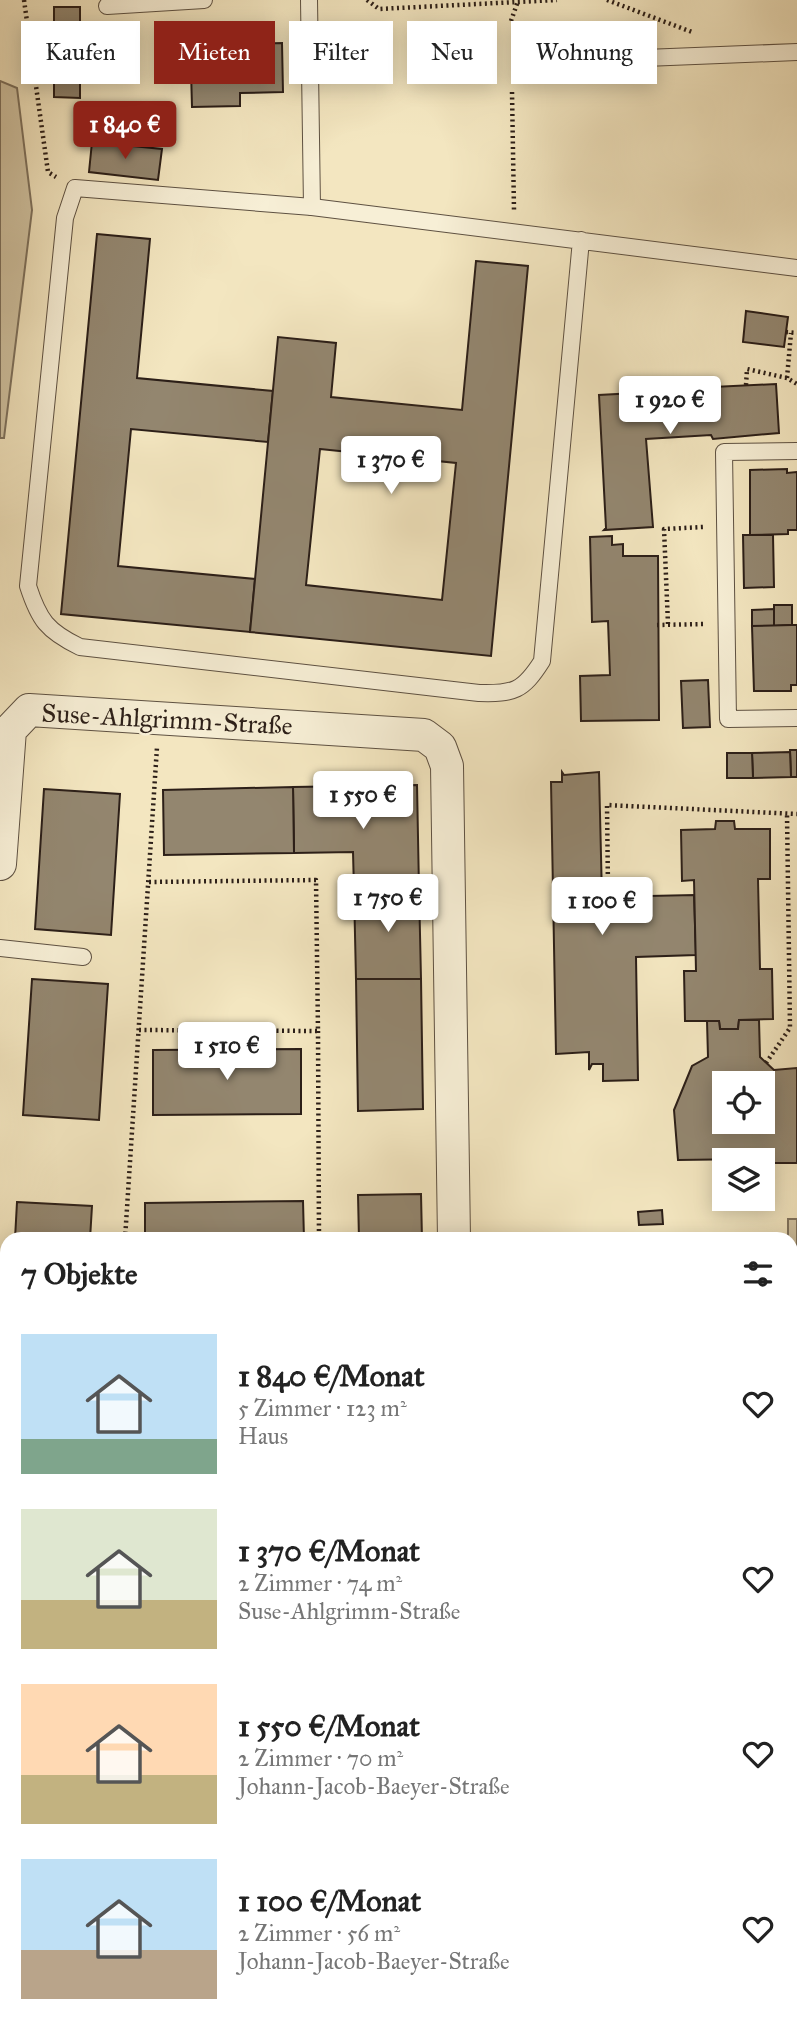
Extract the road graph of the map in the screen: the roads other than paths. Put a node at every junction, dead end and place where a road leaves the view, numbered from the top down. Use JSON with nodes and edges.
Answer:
{"nodes":[{"id":1,"x":204,"y":0,"type":"edge"},
{"id":2,"x":309,"y":0,"type":"edge"},
{"id":3,"x":107,"y":6,"type":"dead end"},
{"id":4,"x":797,"y":52,"type":"edge"},
{"id":5,"x":657,"y":58,"type":"edge"},
{"id":6,"x":312,"y":207,"type":"junction"},
{"id":7,"x":580,"y":240,"type":"junction"},
{"id":8,"x":797,"y":268,"type":"edge"},
{"id":9,"x":797,"y":452,"type":"edge"},
{"id":10,"x":797,"y":718,"type":"edge"},
{"id":11,"x":0,"y":864,"type":"edge"},
{"id":12,"x":0,"y":948,"type":"edge"},
{"id":13,"x":83,"y":957,"type":"dead end"},
{"id":14,"x":454,"y":1232,"type":"edge"}],
"edges":[{"from":1,"to":3,"type":"lane"},
{"from":2,"to":6,"type":"lane"},
{"from":4,"to":5,"type":"lane"},
{"from":6,"to":7,"type":"lane"},
{"from":6,"to":7,"type":"lane"},
{"from":7,"to":8,"type":"lane"},
{"from":9,"to":10,"type":"lane"},
{"from":11,"to":14,"type":"street","name":"Suse-Ahlgrimm-Straße"},
{"from":12,"to":13,"type":"lane"}]}
